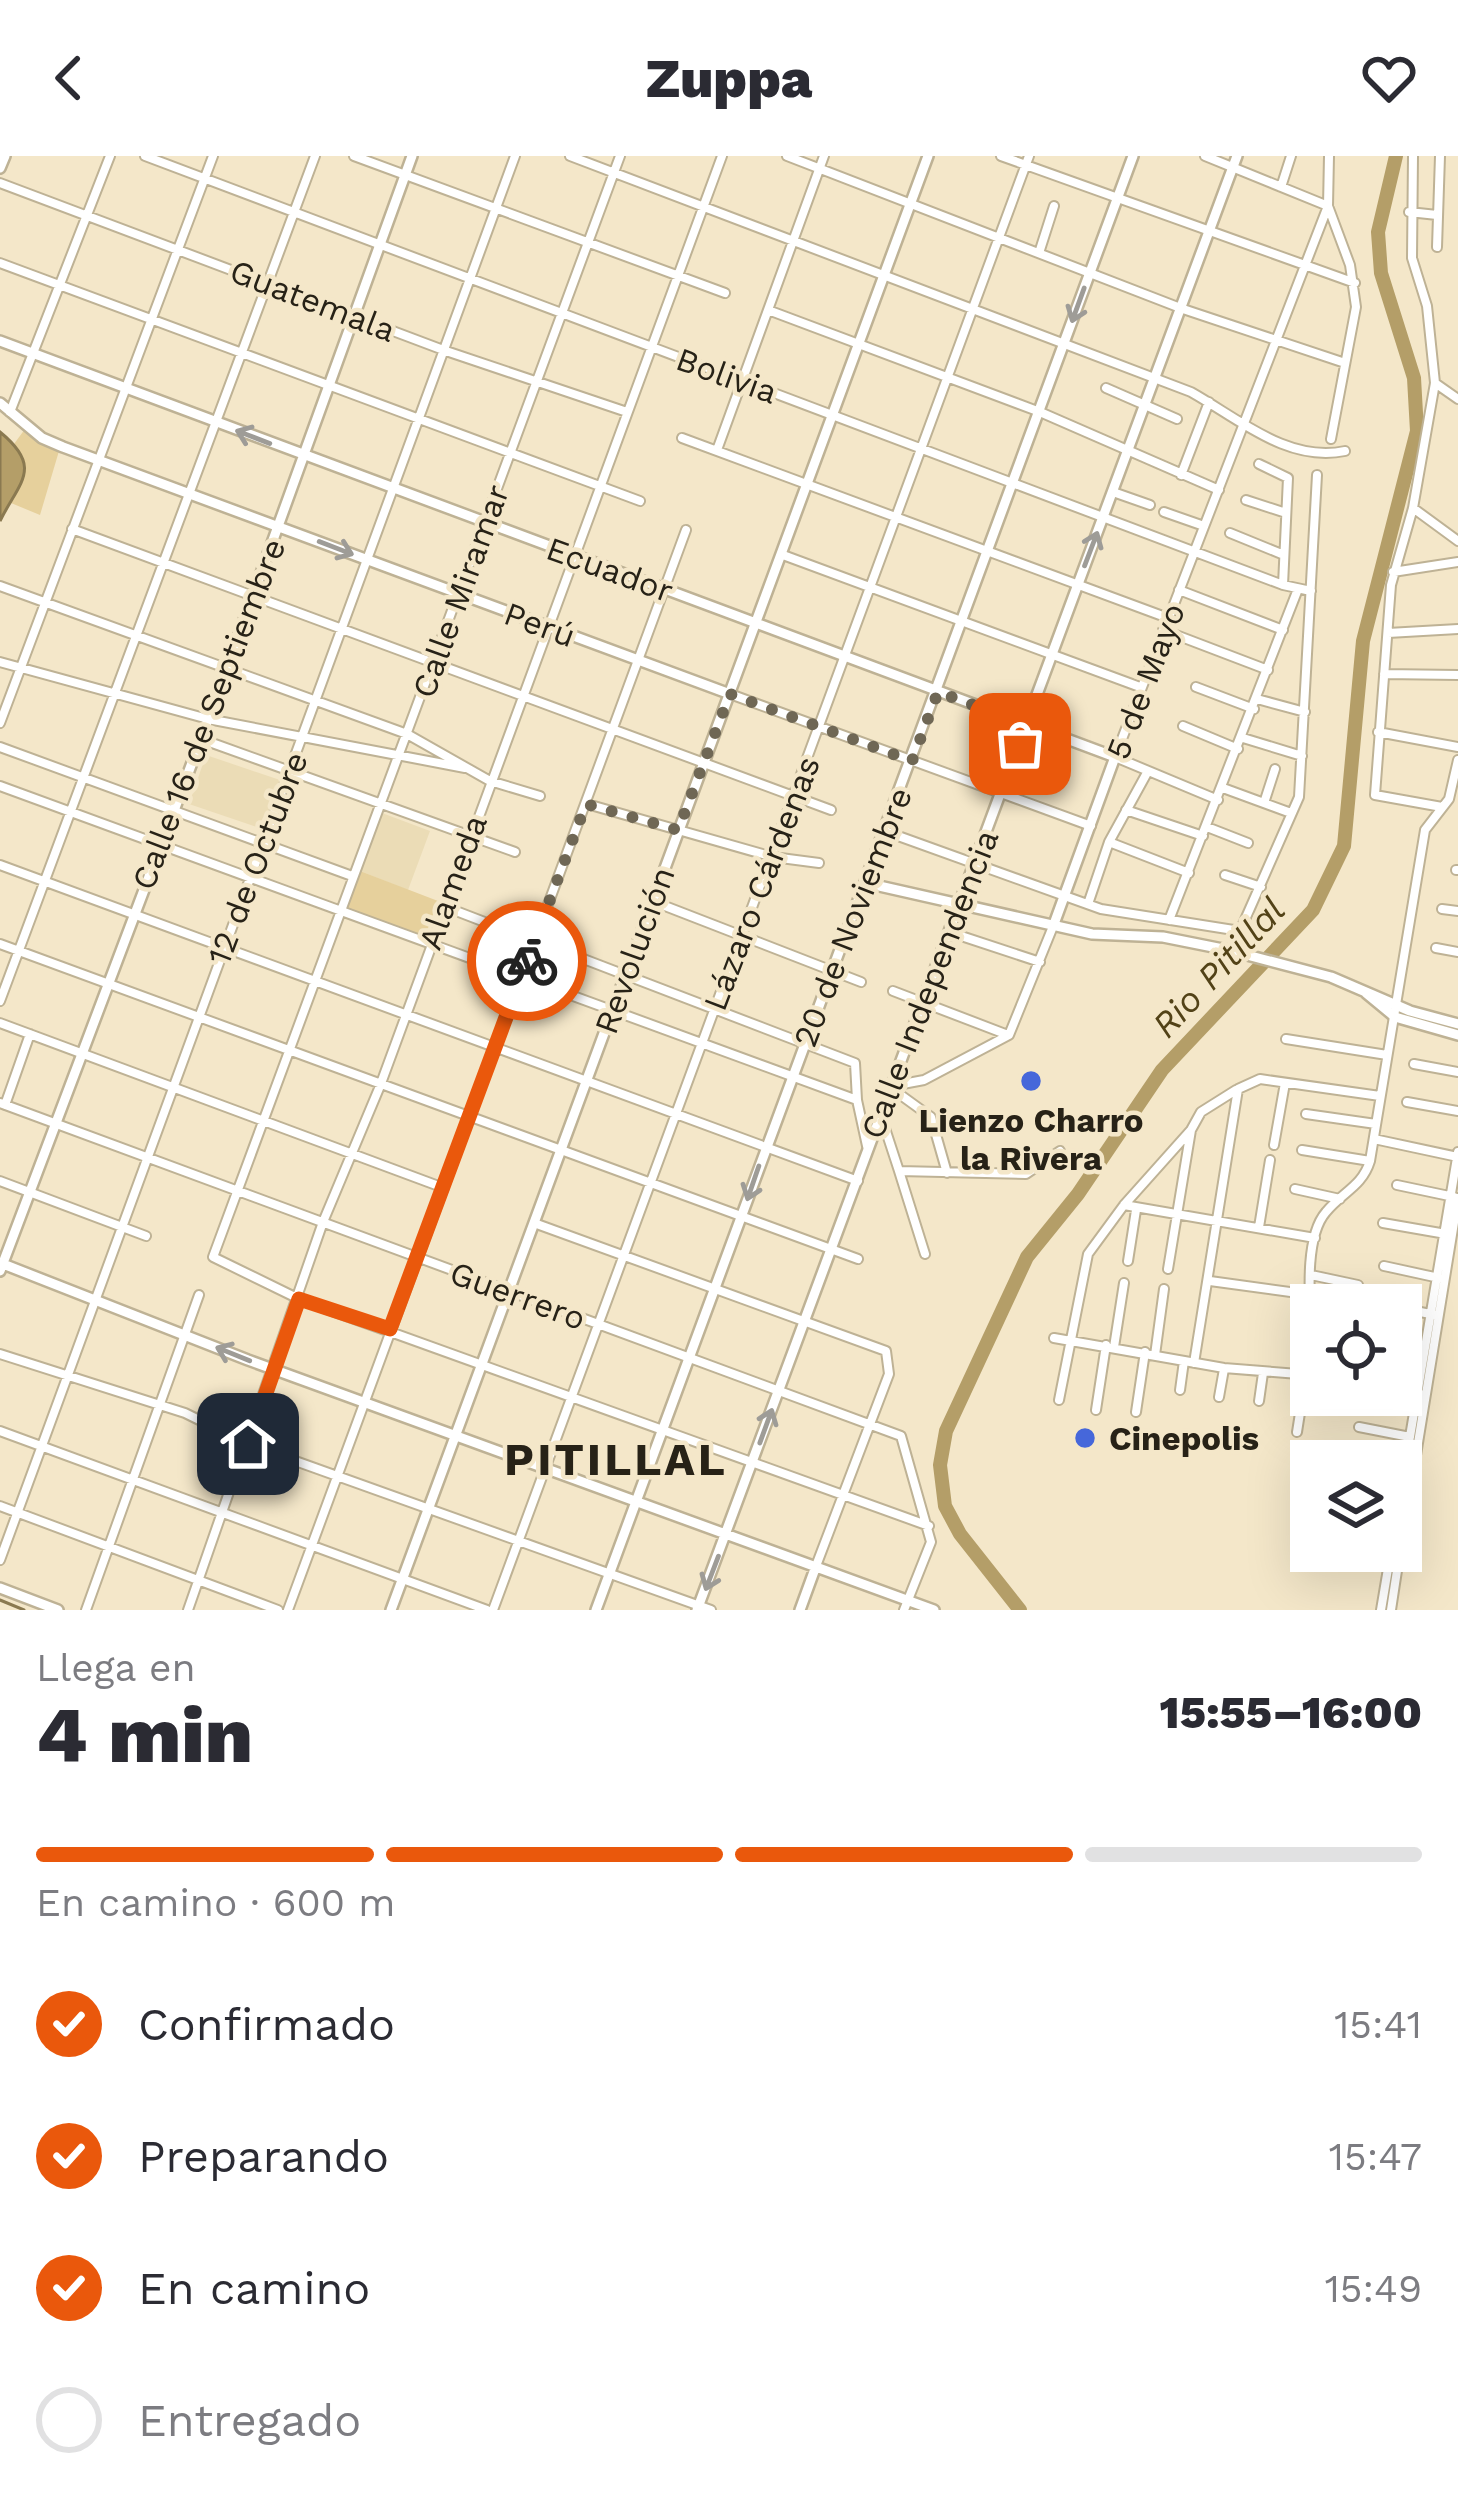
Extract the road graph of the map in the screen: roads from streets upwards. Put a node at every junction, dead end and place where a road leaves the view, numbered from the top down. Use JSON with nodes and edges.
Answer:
{"nodes":[{"id":1,"x":110,"y":156,"type":"edge"},
{"id":2,"x":145,"y":156,"type":"edge"},
{"id":3,"x":213,"y":156,"type":"edge"},
{"id":4,"x":315,"y":156,"type":"edge"},
{"id":5,"x":354,"y":156,"type":"edge"},
{"id":6,"x":412,"y":156,"type":"edge"},
{"id":7,"x":515,"y":156,"type":"edge"},
{"id":8,"x":570,"y":156,"type":"edge"},
{"id":9,"x":620,"y":156,"type":"edge"},
{"id":10,"x":722,"y":156,"type":"edge"},
{"id":11,"x":787,"y":156,"type":"edge"},
{"id":12,"x":824,"y":156,"type":"edge"},
{"id":13,"x":928,"y":156,"type":"edge"},
{"id":14,"x":1001,"y":156,"type":"edge"},
{"id":15,"x":1132,"y":156,"type":"edge"},
{"id":16,"x":1205,"y":156,"type":"edge"},
{"id":17,"x":1237,"y":156,"type":"edge"},
{"id":18,"x":1291,"y":156,"type":"edge"},
{"id":19,"x":1329,"y":156,"type":"edge"},
{"id":20,"x":1413,"y":156,"type":"edge"},
{"id":21,"x":1440,"y":156,"type":"edge"},
{"id":22,"x":1027,"y":160,"type":"edge"},
{"id":23,"x":819,"y":168,"type":"junction"},
{"id":24,"x":1232,"y":168,"type":"junction"},
{"id":25,"x":614,"y":173,"type":"junction"},
{"id":26,"x":405,"y":175,"type":"junction"},
{"id":27,"x":205,"y":179,"type":"junction"},
{"id":28,"x":0,"y":183,"type":"edge"},
{"id":29,"x":1280,"y":187,"type":"junction"},
{"id":30,"x":1117,"y":199,"type":"junction"},
{"id":31,"x":910,"y":201,"type":"junction"},
{"id":32,"x":704,"y":205,"type":"junction"},
{"id":33,"x":1054,"y":206,"type":"dead end"},
{"id":34,"x":1328,"y":206,"type":"junction"},
{"id":35,"x":496,"y":208,"type":"junction"},
{"id":36,"x":296,"y":212,"type":"junction"},
{"id":37,"x":1408,"y":212,"type":"junction"},
{"id":38,"x":1437,"y":215,"type":"junction"},
{"id":39,"x":86,"y":216,"type":"junction"},
{"id":40,"x":1212,"y":233,"type":"junction"},
{"id":41,"x":999,"y":238,"type":"junction"},
{"id":42,"x":794,"y":239,"type":"junction"},
{"id":43,"x":589,"y":242,"type":"junction"},
{"id":44,"x":382,"y":246,"type":"junction"},
{"id":45,"x":177,"y":248,"type":"junction"},
{"id":46,"x":1437,"y":248,"type":"dead end"},
{"id":47,"x":1040,"y":253,"type":"junction"},
{"id":48,"x":0,"y":263,"type":"edge"},
{"id":49,"x":1306,"y":266,"type":"junction"},
{"id":50,"x":1090,"y":271,"type":"junction"},
{"id":51,"x":883,"y":272,"type":"junction"},
{"id":52,"x":678,"y":277,"type":"junction"},
{"id":53,"x":471,"y":280,"type":"junction"},
{"id":54,"x":267,"y":282,"type":"junction"},
{"id":55,"x":1355,"y":283,"type":"junction"},
{"id":56,"x":60,"y":284,"type":"junction"},
{"id":57,"x":725,"y":293,"type":"dead end"},
{"id":58,"x":977,"y":306,"type":"junction"},
{"id":59,"x":1183,"y":309,"type":"junction"},
{"id":60,"x":768,"y":310,"type":"junction"},
{"id":61,"x":561,"y":313,"type":"junction"},
{"id":62,"x":355,"y":317,"type":"junction"},
{"id":63,"x":152,"y":319,"type":"junction"},
{"id":64,"x":0,"y":341,"type":"edge"},
{"id":65,"x":1065,"y":342,"type":"junction"},
{"id":66,"x":859,"y":344,"type":"junction"},
{"id":67,"x":1278,"y":344,"type":"junction"},
{"id":68,"x":651,"y":346,"type":"junction"},
{"id":69,"x":446,"y":351,"type":"junction"},
{"id":70,"x":238,"y":352,"type":"junction"},
{"id":71,"x":34,"y":355,"type":"junction"},
{"id":72,"x":1345,"y":363,"type":"junction"},
{"id":73,"x":950,"y":378,"type":"junction"},
{"id":74,"x":1156,"y":378,"type":"junction"},
{"id":75,"x":743,"y":381,"type":"junction"},
{"id":76,"x":538,"y":382,"type":"junction"},
{"id":77,"x":1435,"y":383,"type":"junction"},
{"id":78,"x":330,"y":385,"type":"junction"},
{"id":79,"x":1106,"y":388,"type":"dead end"},
{"id":80,"x":124,"y":390,"type":"junction"},
{"id":81,"x":1458,"y":399,"type":"edge"},
{"id":82,"x":1208,"y":402,"type":"junction"},
{"id":83,"x":0,"y":403,"type":"edge"},
{"id":84,"x":1146,"y":406,"type":"junction"},
{"id":85,"x":10,"y":412,"type":"junction"},
{"id":86,"x":627,"y":412,"type":"junction"},
{"id":87,"x":1040,"y":412,"type":"junction"},
{"id":88,"x":833,"y":414,"type":"junction"},
{"id":89,"x":419,"y":419,"type":"junction"},
{"id":90,"x":1177,"y":419,"type":"dead end"},
{"id":91,"x":214,"y":422,"type":"junction"},
{"id":92,"x":1246,"y":427,"type":"junction"},
{"id":93,"x":682,"y":438,"type":"dead end"},
{"id":94,"x":1331,"y":439,"type":"dead end"},
{"id":95,"x":924,"y":448,"type":"junction"},
{"id":96,"x":717,"y":450,"type":"junction"},
{"id":97,"x":1130,"y":451,"type":"junction"},
{"id":98,"x":1345,"y":452,"type":"dead end"},
{"id":99,"x":511,"y":454,"type":"junction"},
{"id":100,"x":304,"y":457,"type":"junction"},
{"id":101,"x":97,"y":460,"type":"junction"},
{"id":102,"x":1259,"y":464,"type":"dead end"},
{"id":103,"x":1181,"y":475,"type":"junction"},
{"id":104,"x":1317,"y":475,"type":"dead end"},
{"id":105,"x":1013,"y":481,"type":"junction"},
{"id":106,"x":808,"y":485,"type":"junction"},
{"id":107,"x":599,"y":486,"type":"junction"},
{"id":108,"x":394,"y":489,"type":"junction"},
{"id":109,"x":1219,"y":490,"type":"junction"},
{"id":110,"x":187,"y":492,"type":"junction"},
{"id":111,"x":1113,"y":492,"type":"junction"},
{"id":112,"x":1246,"y":500,"type":"dead end"},
{"id":113,"x":640,"y":501,"type":"dead end"},
{"id":114,"x":1150,"y":506,"type":"dead end"},
{"id":115,"x":1413,"y":508,"type":"junction"},
{"id":116,"x":1164,"y":512,"type":"dead end"},
{"id":117,"x":1286,"y":513,"type":"junction"},
{"id":118,"x":1105,"y":514,"type":"junction"},
{"id":119,"x":897,"y":518,"type":"junction"},
{"id":120,"x":484,"y":525,"type":"junction"},
{"id":121,"x":278,"y":526,"type":"junction"},
{"id":122,"x":1204,"y":526,"type":"junction"},
{"id":123,"x":72,"y":529,"type":"junction"},
{"id":124,"x":686,"y":530,"type":"dead end"},
{"id":125,"x":1230,"y":533,"type":"dead end"},
{"id":126,"x":1458,"y":541,"type":"edge"},
{"id":127,"x":1195,"y":550,"type":"junction"},
{"id":128,"x":987,"y":551,"type":"junction"},
{"id":129,"x":783,"y":555,"type":"junction"},
{"id":130,"x":1284,"y":555,"type":"junction"},
{"id":131,"x":573,"y":556,"type":"junction"},
{"id":132,"x":370,"y":561,"type":"junction"},
{"id":133,"x":162,"y":562,"type":"junction"},
{"id":134,"x":1458,"y":562,"type":"edge"},
{"id":135,"x":1393,"y":572,"type":"junction"},
{"id":136,"x":1078,"y":584,"type":"junction"},
{"id":137,"x":1283,"y":585,"type":"junction"},
{"id":138,"x":0,"y":586,"type":"edge"},
{"id":139,"x":664,"y":588,"type":"junction"},
{"id":140,"x":872,"y":588,"type":"junction"},
{"id":141,"x":1298,"y":589,"type":"junction"},
{"id":142,"x":1179,"y":590,"type":"junction"},
{"id":143,"x":1311,"y":591,"type":"junction"},
{"id":144,"x":458,"y":594,"type":"junction"},
{"id":145,"x":252,"y":597,"type":"junction"},
{"id":146,"x":45,"y":601,"type":"junction"},
{"id":147,"x":1168,"y":618,"type":"junction"},
{"id":148,"x":756,"y":622,"type":"junction"},
{"id":149,"x":962,"y":622,"type":"junction"},
{"id":150,"x":548,"y":627,"type":"junction"},
{"id":151,"x":1458,"y":629,"type":"edge"},
{"id":152,"x":344,"y":630,"type":"junction"},
{"id":153,"x":1163,"y":630,"type":"junction"},
{"id":154,"x":1283,"y":630,"type":"junction"},
{"id":155,"x":1388,"y":633,"type":"junction"},
{"id":156,"x":136,"y":635,"type":"junction"},
{"id":157,"x":1052,"y":653,"type":"junction"},
{"id":158,"x":847,"y":657,"type":"junction"},
{"id":159,"x":638,"y":659,"type":"junction"},
{"id":160,"x":0,"y":662,"type":"edge"},
{"id":161,"x":431,"y":665,"type":"junction"},
{"id":162,"x":227,"y":668,"type":"junction"},
{"id":163,"x":20,"y":669,"type":"junction"},
{"id":164,"x":1268,"y":670,"type":"junction"},
{"id":165,"x":1384,"y":674,"type":"junction"},
{"id":166,"x":1458,"y":675,"type":"edge"},
{"id":167,"x":1140,"y":686,"type":"junction"},
{"id":168,"x":1196,"y":687,"type":"dead end"},
{"id":169,"x":938,"y":692,"type":"junction"},
{"id":170,"x":730,"y":694,"type":"junction"},
{"id":171,"x":114,"y":695,"type":"junction"},
{"id":172,"x":522,"y":698,"type":"junction"},
{"id":173,"x":316,"y":699,"type":"junction"},
{"id":174,"x":1255,"y":704,"type":"junction"},
{"id":175,"x":1305,"y":712,"type":"junction"},
{"id":176,"x":208,"y":718,"type":"junction"},
{"id":177,"x":0,"y":723,"type":"edge"},
{"id":178,"x":1027,"y":725,"type":"junction"},
{"id":179,"x":1183,"y":725,"type":"dead end"},
{"id":180,"x":820,"y":728,"type":"junction"},
{"id":181,"x":612,"y":730,"type":"junction"},
{"id":182,"x":1378,"y":732,"type":"junction"},
{"id":183,"x":406,"y":734,"type":"junction"},
{"id":184,"x":303,"y":737,"type":"junction"},
{"id":185,"x":1243,"y":738,"type":"junction"},
{"id":186,"x":201,"y":739,"type":"junction"},
{"id":187,"x":0,"y":747,"type":"edge"},
{"id":188,"x":1458,"y":747,"type":"edge"},
{"id":189,"x":1238,"y":749,"type":"junction"},
{"id":190,"x":1302,"y":755,"type":"junction"},
{"id":191,"x":1115,"y":757,"type":"junction"},
{"id":192,"x":397,"y":758,"type":"junction"},
{"id":193,"x":1458,"y":760,"type":"edge"},
{"id":194,"x":912,"y":761,"type":"junction"},
{"id":195,"x":704,"y":763,"type":"junction"},
{"id":196,"x":466,"y":769,"type":"junction"},
{"id":197,"x":1275,"y":769,"type":"dead end"},
{"id":198,"x":290,"y":771,"type":"junction"},
{"id":199,"x":1148,"y":771,"type":"junction"},
{"id":200,"x":81,"y":776,"type":"junction"},
{"id":201,"x":490,"y":781,"type":"junction"},
{"id":202,"x":0,"y":786,"type":"edge"},
{"id":203,"x":1223,"y":788,"type":"junction"},
{"id":204,"x":1455,"y":790,"type":"edge"},
{"id":205,"x":1000,"y":794,"type":"junction"},
{"id":206,"x":541,"y":796,"type":"dead end"},
{"id":207,"x":795,"y":796,"type":"junction"},
{"id":208,"x":1218,"y":800,"type":"junction"},
{"id":209,"x":1264,"y":803,"type":"junction"},
{"id":210,"x":379,"y":804,"type":"junction"},
{"id":211,"x":586,"y":804,"type":"junction"},
{"id":212,"x":1442,"y":808,"type":"junction"},
{"id":213,"x":173,"y":810,"type":"junction"},
{"id":214,"x":831,"y":810,"type":"dead end"},
{"id":215,"x":1126,"y":810,"type":"junction"},
{"id":216,"x":68,"y":811,"type":"junction"},
{"id":217,"x":1291,"y":813,"type":"junction"},
{"id":218,"x":1091,"y":826,"type":"junction"},
{"id":219,"x":678,"y":830,"type":"junction"},
{"id":220,"x":1205,"y":831,"type":"junction"},
{"id":221,"x":886,"y":832,"type":"junction"},
{"id":222,"x":469,"y":836,"type":"junction"},
{"id":223,"x":1109,"y":842,"type":"junction"},
{"id":224,"x":262,"y":843,"type":"junction"},
{"id":225,"x":1248,"y":843,"type":"dead end"},
{"id":226,"x":159,"y":844,"type":"junction"},
{"id":227,"x":515,"y":852,"type":"dead end"},
{"id":228,"x":773,"y":857,"type":"junction"},
{"id":229,"x":820,"y":863,"type":"dead end"},
{"id":230,"x":976,"y":864,"type":"junction"},
{"id":231,"x":0,"y":865,"type":"edge"},
{"id":232,"x":1189,"y":873,"type":"junction"},
{"id":233,"x":1225,"y":875,"type":"dead end"},
{"id":234,"x":352,"y":876,"type":"junction"},
{"id":235,"x":249,"y":878,"type":"junction"},
{"id":236,"x":44,"y":882,"type":"junction"},
{"id":237,"x":866,"y":883,"type":"junction"},
{"id":238,"x":1261,"y":887,"type":"junction"},
{"id":239,"x":1064,"y":895,"type":"junction"},
{"id":240,"x":652,"y":901,"type":"junction"},
{"id":241,"x":962,"y":902,"type":"junction"},
{"id":242,"x":1088,"y":904,"type":"junction"},
{"id":243,"x":443,"y":907,"type":"junction"},
{"id":244,"x":1442,"y":909,"type":"dead end"},
{"id":245,"x":339,"y":911,"type":"junction"},
{"id":246,"x":1458,"y":911,"type":"edge"},
{"id":247,"x":133,"y":914,"type":"junction"},
{"id":248,"x":1169,"y":920,"type":"junction"},
{"id":249,"x":1054,"y":924,"type":"junction"},
{"id":250,"x":495,"y":926,"type":"dead end"},
{"id":251,"x":950,"y":932,"type":"junction"},
{"id":252,"x":741,"y":938,"type":"junction"},
{"id":253,"x":534,"y":940,"type":"junction"},
{"id":254,"x":0,"y":944,"type":"edge"},
{"id":255,"x":429,"y":945,"type":"junction"},
{"id":256,"x":1436,"y":948,"type":"dead end"},
{"id":257,"x":19,"y":950,"type":"junction"},
{"id":258,"x":224,"y":950,"type":"junction"},
{"id":259,"x":1458,"y":952,"type":"edge"},
{"id":260,"x":1040,"y":962,"type":"junction"},
{"id":261,"x":831,"y":970,"type":"junction"},
{"id":262,"x":625,"y":976,"type":"junction"},
{"id":263,"x":521,"y":979,"type":"junction"},
{"id":264,"x":313,"y":981,"type":"junction"},
{"id":265,"x":861,"y":982,"type":"dead end"},
{"id":266,"x":108,"y":983,"type":"junction"},
{"id":267,"x":893,"y":991,"type":"dead end"},
{"id":268,"x":0,"y":1001,"type":"edge"},
{"id":269,"x":923,"y":1003,"type":"junction"},
{"id":270,"x":612,"y":1010,"type":"junction"},
{"id":271,"x":713,"y":1010,"type":"junction"},
{"id":272,"x":1396,"y":1011,"type":"junction"},
{"id":273,"x":404,"y":1016,"type":"junction"},
{"id":274,"x":196,"y":1018,"type":"junction"},
{"id":275,"x":0,"y":1023,"type":"edge"},
{"id":276,"x":1458,"y":1024,"type":"edge"},
{"id":277,"x":30,"y":1034,"type":"junction"},
{"id":278,"x":1009,"y":1035,"type":"junction"},
{"id":279,"x":1458,"y":1035,"type":"edge"},
{"id":280,"x":1286,"y":1039,"type":"dead end"},
{"id":281,"x":701,"y":1042,"type":"junction"},
{"id":282,"x":803,"y":1043,"type":"junction"},
{"id":283,"x":290,"y":1049,"type":"junction"},
{"id":284,"x":496,"y":1049,"type":"junction"},
{"id":285,"x":82,"y":1054,"type":"junction"},
{"id":286,"x":1387,"y":1055,"type":"junction"},
{"id":287,"x":1414,"y":1064,"type":"dead end"},
{"id":288,"x":1458,"y":1072,"type":"edge"},
{"id":289,"x":791,"y":1076,"type":"junction"},
{"id":290,"x":1285,"y":1083,"type":"junction"},
{"id":291,"x":587,"y":1084,"type":"junction"},
{"id":292,"x":380,"y":1086,"type":"junction"},
{"id":293,"x":171,"y":1087,"type":"junction"},
{"id":294,"x":892,"y":1087,"type":"junction"},
{"id":295,"x":1238,"y":1089,"type":"junction"},
{"id":296,"x":1380,"y":1096,"type":"junction"},
{"id":297,"x":857,"y":1100,"type":"junction"},
{"id":298,"x":1408,"y":1102,"type":"dead end"},
{"id":299,"x":2,"y":1104,"type":"edge"},
{"id":300,"x":1458,"y":1111,"type":"edge"},
{"id":301,"x":677,"y":1114,"type":"junction"},
{"id":302,"x":1306,"y":1114,"type":"dead end"},
{"id":303,"x":880,"y":1115,"type":"junction"},
{"id":304,"x":470,"y":1118,"type":"junction"},
{"id":305,"x":262,"y":1121,"type":"junction"},
{"id":306,"x":56,"y":1123,"type":"junction"},
{"id":307,"x":1376,"y":1124,"type":"junction"},
{"id":308,"x":1191,"y":1130,"type":"junction"},
{"id":309,"x":1374,"y":1139,"type":"junction"},
{"id":310,"x":1274,"y":1145,"type":"dead end"},
{"id":311,"x":868,"y":1148,"type":"junction"},
{"id":312,"x":765,"y":1149,"type":"junction"},
{"id":313,"x":1302,"y":1150,"type":"dead end"},
{"id":314,"x":1060,"y":1151,"type":"dead end"},
{"id":315,"x":351,"y":1153,"type":"junction"},
{"id":316,"x":561,"y":1154,"type":"junction"},
{"id":317,"x":1458,"y":1155,"type":"edge"},
{"id":318,"x":148,"y":1158,"type":"junction"},
{"id":319,"x":1270,"y":1160,"type":"dead end"},
{"id":320,"x":1370,"y":1161,"type":"junction"},
{"id":321,"x":898,"y":1171,"type":"junction"},
{"id":322,"x":947,"y":1173,"type":"junction"},
{"id":323,"x":0,"y":1181,"type":"edge"},
{"id":324,"x":858,"y":1181,"type":"junction"},
{"id":325,"x":1397,"y":1185,"type":"dead end"},
{"id":326,"x":650,"y":1186,"type":"junction"},
{"id":327,"x":444,"y":1188,"type":"junction"},
{"id":328,"x":1295,"y":1189,"type":"dead end"},
{"id":329,"x":236,"y":1191,"type":"junction"},
{"id":330,"x":29,"y":1192,"type":"junction"},
{"id":331,"x":1456,"y":1197,"type":"edge"},
{"id":332,"x":1341,"y":1199,"type":"junction"},
{"id":333,"x":1124,"y":1205,"type":"junction"},
{"id":334,"x":1136,"y":1210,"type":"junction"},
{"id":335,"x":1175,"y":1213,"type":"junction"},
{"id":336,"x":742,"y":1218,"type":"junction"},
{"id":337,"x":1218,"y":1220,"type":"junction"},
{"id":338,"x":323,"y":1222,"type":"junction"},
{"id":339,"x":534,"y":1223,"type":"junction"},
{"id":340,"x":1383,"y":1223,"type":"dead end"},
{"id":341,"x":122,"y":1226,"type":"junction"},
{"id":342,"x":1259,"y":1227,"type":"junction"},
{"id":343,"x":1449,"y":1235,"type":"junction"},
{"id":344,"x":146,"y":1236,"type":"dead end"},
{"id":345,"x":1316,"y":1238,"type":"junction"},
{"id":346,"x":832,"y":1250,"type":"junction"},
{"id":347,"x":624,"y":1254,"type":"junction"},
{"id":348,"x":925,"y":1254,"type":"dead end"},
{"id":349,"x":417,"y":1259,"type":"junction"},
{"id":350,"x":858,"y":1259,"type":"dead end"},
{"id":351,"x":1128,"y":1261,"type":"dead end"},
{"id":352,"x":1,"y":1266,"type":"edge"},
{"id":353,"x":1384,"y":1266,"type":"dead end"},
{"id":354,"x":1168,"y":1268,"type":"dead end"},
{"id":355,"x":1311,"y":1275,"type":"junction"},
{"id":356,"x":1441,"y":1278,"type":"junction"},
{"id":357,"x":1210,"y":1281,"type":"junction"},
{"id":358,"x":1124,"y":1282,"type":"dead end"},
{"id":359,"x":1310,"y":1284,"type":"edge"},
{"id":360,"x":1353,"y":1284,"type":"edge"},
{"id":361,"x":715,"y":1288,"type":"junction"},
{"id":362,"x":1164,"y":1289,"type":"dead end"},
{"id":363,"x":507,"y":1292,"type":"junction"},
{"id":364,"x":1290,"y":1292,"type":"edge"},
{"id":365,"x":200,"y":1295,"type":"dead end"},
{"id":366,"x":299,"y":1299,"type":"junction"},
{"id":367,"x":96,"y":1300,"type":"junction"},
{"id":368,"x":1422,"y":1312,"type":"edge"},
{"id":369,"x":1435,"y":1315,"type":"junction"},
{"id":370,"x":806,"y":1323,"type":"junction"},
{"id":371,"x":598,"y":1324,"type":"junction"},
{"id":372,"x":390,"y":1329,"type":"junction"},
{"id":373,"x":185,"y":1334,"type":"junction"},
{"id":374,"x":1054,"y":1338,"type":"dead end"},
{"id":375,"x":1069,"y":1340,"type":"junction"},
{"id":376,"x":1110,"y":1346,"type":"junction"},
{"id":377,"x":0,"y":1354,"type":"edge"},
{"id":378,"x":1150,"y":1354,"type":"junction"},
{"id":379,"x":687,"y":1359,"type":"junction"},
{"id":380,"x":1189,"y":1362,"type":"junction"},
{"id":381,"x":481,"y":1363,"type":"junction"},
{"id":382,"x":1224,"y":1368,"type":"junction"},
{"id":383,"x":276,"y":1370,"type":"junction"},
{"id":384,"x":1263,"y":1373,"type":"junction"},
{"id":385,"x":1290,"y":1374,"type":"edge"},
{"id":386,"x":67,"y":1376,"type":"junction"},
{"id":387,"x":1180,"y":1390,"type":"dead end"},
{"id":388,"x":778,"y":1391,"type":"junction"},
{"id":389,"x":572,"y":1394,"type":"junction"},
{"id":390,"x":1422,"y":1394,"type":"edge"},
{"id":391,"x":1219,"y":1397,"type":"dead end"},
{"id":392,"x":1059,"y":1400,"type":"dead end"},
{"id":393,"x":1259,"y":1401,"type":"dead end"},
{"id":394,"x":365,"y":1403,"type":"junction"},
{"id":395,"x":157,"y":1404,"type":"junction"},
{"id":396,"x":1096,"y":1410,"type":"dead end"},
{"id":397,"x":1136,"y":1412,"type":"dead end"},
{"id":398,"x":1300,"y":1416,"type":"edge"},
{"id":399,"x":1418,"y":1416,"type":"edge"},
{"id":400,"x":868,"y":1426,"type":"junction"},
{"id":401,"x":1359,"y":1427,"type":"dead end"},
{"id":402,"x":663,"y":1428,"type":"junction"},
{"id":403,"x":0,"y":1431,"type":"edge"},
{"id":404,"x":1297,"y":1432,"type":"dead end"},
{"id":405,"x":455,"y":1435,"type":"junction"},
{"id":406,"x":1414,"y":1438,"type":"joint"},
{"id":407,"x":248,"y":1444,"type":"junction"},
{"id":408,"x":41,"y":1447,"type":"junction"},
{"id":409,"x":753,"y":1463,"type":"junction"},
{"id":410,"x":546,"y":1467,"type":"junction"},
{"id":411,"x":336,"y":1474,"type":"junction"},
{"id":412,"x":130,"y":1476,"type":"junction"},
{"id":413,"x":841,"y":1496,"type":"junction"},
{"id":414,"x":636,"y":1502,"type":"junction"},
{"id":415,"x":0,"y":1505,"type":"edge"},
{"id":416,"x":428,"y":1508,"type":"junction"},
{"id":417,"x":17,"y":1512,"type":"junction"},
{"id":418,"x":223,"y":1512,"type":"junction"},
{"id":419,"x":929,"y":1526,"type":"junction"},
{"id":420,"x":726,"y":1536,"type":"junction"},
{"id":421,"x":518,"y":1540,"type":"junction"},
{"id":422,"x":311,"y":1545,"type":"junction"},
{"id":423,"x":108,"y":1550,"type":"junction"},
{"id":424,"x":0,"y":1560,"type":"edge"},
{"id":425,"x":816,"y":1566,"type":"junction"},
{"id":426,"x":1389,"y":1572,"type":"edge"},
{"id":427,"x":1395,"y":1572,"type":"edge"},
{"id":428,"x":610,"y":1573,"type":"junction"},
{"id":429,"x":403,"y":1578,"type":"junction"},
{"id":430,"x":199,"y":1581,"type":"junction"},
{"id":431,"x":0,"y":1588,"type":"edge"},
{"id":432,"x":906,"y":1606,"type":"edge"},
{"id":433,"x":698,"y":1608,"type":"edge"},
{"id":434,"x":58,"y":1610,"type":"edge"},
{"id":435,"x":86,"y":1610,"type":"edge"},
{"id":436,"x":188,"y":1610,"type":"edge"},
{"id":437,"x":278,"y":1610,"type":"edge"},
{"id":438,"x":288,"y":1610,"type":"edge"},
{"id":439,"x":391,"y":1610,"type":"edge"},
{"id":440,"x":490,"y":1610,"type":"edge"},
{"id":441,"x":596,"y":1610,"type":"edge"},
{"id":442,"x":712,"y":1610,"type":"edge"},
{"id":443,"x":800,"y":1610,"type":"edge"},
{"id":444,"x":934,"y":1610,"type":"edge"},
{"id":445,"x":1386,"y":1610,"type":"edge"}],
"edges":[{"from":1,"to":39,"type":"street"},
{"from":2,"to":27,"type":"street","name":"Bolivia"},
{"from":3,"to":27,"type":"street"},
{"from":4,"to":36,"type":"street"},
{"from":5,"to":26,"type":"street"},
{"from":6,"to":26,"type":"street","name":"Calle 16 de Septiembre"},
{"from":7,"to":35,"type":"street","name":"12 de Octubre"},
{"from":8,"to":25,"type":"street"},
{"from":9,"to":25,"type":"street","name":"Calle Miramar"},
{"from":10,"to":32,"type":"street","name":"Alameda"},
{"from":11,"to":23,"type":"street"},
{"from":12,"to":23,"type":"street"},
{"from":13,"to":31,"type":"street","name":"Revolución"},
{"from":14,"to":22,"type":"street"},
{"from":15,"to":30,"type":"street","name":"20 de Noviembre"},
{"from":16,"to":24,"type":"street"},
{"from":17,"to":24,"type":"street","name":"Calle Independencia"},
{"from":18,"to":29,"type":"street"},
{"from":19,"to":34,"type":"street"},
{"from":20,"to":37,"type":"street"},
{"from":21,"to":38,"type":"street"},
{"from":22,"to":30,"type":"street"},
{"from":22,"to":41,"type":"street","name":"Lázaro Cárdenas"},
{"from":23,"to":31,"type":"street"},
{"from":23,"to":42,"type":"street"},
{"from":24,"to":29,"type":"street"},
{"from":24,"to":40,"type":"street","name":"Calle Independencia"},
{"from":25,"to":32,"type":"street"},
{"from":25,"to":43,"type":"street","name":"Calle Miramar"},
{"from":26,"to":35,"type":"street"},
{"from":26,"to":44,"type":"street","name":"Calle 16 de Septiembre"},
{"from":27,"to":36,"type":"street","name":"Bolivia"},
{"from":27,"to":45,"type":"street"},
{"from":28,"to":39,"type":"street","name":"Guatemala"},
{"from":29,"to":34,"type":"street"},
{"from":30,"to":40,"type":"street"},
{"from":30,"to":50,"type":"street","name":"20 de Noviembre"},
{"from":31,"to":41,"type":"street"},
{"from":31,"to":51,"type":"street","name":"Revolución"},
{"from":32,"to":42,"type":"street"},
{"from":32,"to":52,"type":"street","name":"Alameda"},
{"from":33,"to":47,"type":"street"},
{"from":34,"to":49,"type":"street","name":"5 de Mayo"},
{"from":34,"to":55,"type":"street"},
{"from":35,"to":43,"type":"street"},
{"from":35,"to":53,"type":"street","name":"12 de Octubre"},
{"from":36,"to":44,"type":"street","name":"Bolivia"},
{"from":36,"to":54,"type":"street"},
{"from":37,"to":38,"type":"street"},
{"from":37,"to":77,"type":"street"},
{"from":38,"to":46,"type":"street"},
{"from":39,"to":45,"type":"street","name":"Guatemala"},
{"from":39,"to":56,"type":"street"},
{"from":40,"to":49,"type":"street"},
{"from":40,"to":59,"type":"street","name":"Calle Independencia"},
{"from":41,"to":47,"type":"street"},
{"from":41,"to":58,"type":"street","name":"Lázaro Cárdenas"},
{"from":42,"to":51,"type":"street"},
{"from":42,"to":60,"type":"street"},
{"from":43,"to":52,"type":"street"},
{"from":43,"to":61,"type":"street","name":"Calle Miramar"},
{"from":44,"to":53,"type":"street","name":"Bolivia"},
{"from":44,"to":62,"type":"street","name":"Calle 16 de Septiembre"},
{"from":45,"to":54,"type":"street","name":"Guatemala"},
{"from":45,"to":63,"type":"street"},
{"from":47,"to":50,"type":"street"},
{"from":48,"to":56,"type":"street"},
{"from":49,"to":55,"type":"street"},
{"from":49,"to":67,"type":"street","name":"5 de Mayo"},
{"from":50,"to":59,"type":"street"},
{"from":50,"to":65,"type":"street","name":"20 de Noviembre","one_way":true},
{"from":51,"to":58,"type":"street"},
{"from":51,"to":66,"type":"street","name":"Revolución"},
{"from":52,"to":57,"type":"street"},
{"from":52,"to":68,"type":"street","name":"Alameda"},
{"from":53,"to":61,"type":"street","name":"Bolivia"},
{"from":53,"to":69,"type":"street","name":"12 de Octubre"},
{"from":54,"to":62,"type":"street","name":"Guatemala"},
{"from":54,"to":70,"type":"street"},
{"from":55,"to":72,"type":"street"},
{"from":56,"to":63,"type":"street"},
{"from":56,"to":71,"type":"street"},
{"from":58,"to":65,"type":"street"},
{"from":58,"to":73,"type":"street","name":"Lázaro Cárdenas"},
{"from":59,"to":67,"type":"street"},
{"from":59,"to":74,"type":"street","name":"Calle Independencia"},
{"from":60,"to":66,"type":"street"},
{"from":60,"to":75,"type":"street"},
{"from":61,"to":68,"type":"street","name":"Bolivia"},
{"from":61,"to":76,"type":"street","name":"Calle Miramar"},
{"from":62,"to":69,"type":"street","name":"Guatemala"},
{"from":62,"to":78,"type":"street","name":"Calle 16 de Septiembre"},
{"from":63,"to":70,"type":"street"},
{"from":63,"to":80,"type":"street"},
{"from":64,"to":71,"type":"street","name":"Ecuador"},
{"from":65,"to":74,"type":"street"},
{"from":65,"to":87,"type":"street","name":"20 de Noviembre"},
{"from":66,"to":73,"type":"street"},
{"from":66,"to":88,"type":"street","name":"Revolución"},
{"from":67,"to":72,"type":"street"},
{"from":67,"to":92,"type":"street","name":"5 de Mayo"},
{"from":68,"to":75,"type":"street","name":"Bolivia"},
{"from":68,"to":86,"type":"street","name":"Alameda"},
{"from":69,"to":76,"type":"street","name":"Guatemala"},
{"from":69,"to":89,"type":"street","name":"12 de Octubre"},
{"from":70,"to":78,"type":"street"},
{"from":70,"to":91,"type":"street"},
{"from":71,"to":80,"type":"street","name":"Ecuador"},
{"from":71,"to":85,"type":"street"},
{"from":72,"to":94,"type":"street"},
{"from":73,"to":87,"type":"street"},
{"from":73,"to":95,"type":"street","name":"Lázaro Cárdenas"},
{"from":74,"to":82,"type":"street"},
{"from":74,"to":84,"type":"street","name":"Calle Independencia"},
{"from":75,"to":88,"type":"street","name":"Bolivia"},
{"from":75,"to":96,"type":"street"},
{"from":76,"to":86,"type":"street","name":"Guatemala"},
{"from":76,"to":99,"type":"street","name":"Calle Miramar"},
{"from":77,"to":81,"type":"street"},
{"from":77,"to":115,"type":"street"},
{"from":78,"to":89,"type":"street"},
{"from":78,"to":100,"type":"street","name":"Calle 16 de Septiembre"},
{"from":79,"to":84,"type":"street"},
{"from":80,"to":91,"type":"street","name":"Ecuador"},
{"from":80,"to":101,"type":"street"},
{"from":82,"to":92,"type":"street"},
{"from":82,"to":103,"type":"street"},
{"from":83,"to":85,"type":"street","name":"Perú"},
{"from":84,"to":90,"type":"street"},
{"from":84,"to":97,"type":"street","name":"Calle Independencia"},
{"from":85,"to":101,"type":"street","name":"Perú"},
{"from":86,"to":107,"type":"street","name":"Alameda"},
{"from":87,"to":97,"type":"street"},
{"from":87,"to":105,"type":"street","name":"20 de Noviembre"},
{"from":88,"to":95,"type":"street","name":"Bolivia"},
{"from":88,"to":106,"type":"street","name":"Revolución"},
{"from":89,"to":99,"type":"street"},
{"from":89,"to":108,"type":"street","name":"12 de Octubre"},
{"from":100,"to":91,"type":"street","name":"Ecuador","one_way":true},
{"from":91,"to":110,"type":"street"},
{"from":92,"to":98,"type":"street"},
{"from":92,"to":109,"type":"street","name":"5 de Mayo"},
{"from":93,"to":96,"type":"street"},
{"from":95,"to":105,"type":"street","name":"Bolivia"},
{"from":95,"to":119,"type":"street","name":"Lázaro Cárdenas"},
{"from":96,"to":106,"type":"street"},
{"from":97,"to":103,"type":"street"},
{"from":97,"to":111,"type":"street","name":"Calle Independencia"},
{"from":99,"to":107,"type":"street"},
{"from":99,"to":120,"type":"street","name":"Calle Miramar"},
{"from":100,"to":108,"type":"street","name":"Ecuador"},
{"from":100,"to":121,"type":"street","name":"Calle 16 de Septiembre"},
{"from":101,"to":110,"type":"street","name":"Perú"},
{"from":101,"to":123,"type":"street"},
{"from":102,"to":117,"type":"street"},
{"from":103,"to":109,"type":"street"},
{"from":104,"to":143,"type":"street"},
{"from":105,"to":118,"type":"street","name":"Bolivia"},
{"from":105,"to":128,"type":"street","name":"20 de Noviembre"},
{"from":106,"to":119,"type":"street"},
{"from":106,"to":129,"type":"street","name":"Revolución"},
{"from":107,"to":113,"type":"street"},
{"from":107,"to":131,"type":"street","name":"Alameda"},
{"from":108,"to":120,"type":"street","name":"Ecuador"},
{"from":108,"to":132,"type":"street","name":"12 de Octubre"},
{"from":109,"to":122,"type":"street","name":"5 de Mayo"},
{"from":110,"to":121,"type":"street","name":"Perú"},
{"from":110,"to":133,"type":"street"},
{"from":111,"to":114,"type":"street"},
{"from":111,"to":118,"type":"street","name":"Calle Independencia"},
{"from":112,"to":117,"type":"street"},
{"from":115,"to":126,"type":"street"},
{"from":115,"to":135,"type":"street"},
{"from":116,"to":122,"type":"street"},
{"from":117,"to":130,"type":"street"},
{"from":118,"to":127,"type":"street","name":"Bolivia"},
{"from":136,"to":118,"type":"street","name":"Calle Independencia","one_way":true},
{"from":119,"to":128,"type":"street"},
{"from":119,"to":140,"type":"street","name":"Lázaro Cárdenas"},
{"from":120,"to":131,"type":"street","name":"Ecuador"},
{"from":120,"to":144,"type":"street","name":"Calle Miramar"},
{"from":121,"to":132,"type":"street","name":"Perú","one_way":true},
{"from":121,"to":145,"type":"street","name":"Calle 16 de Septiembre"},
{"from":122,"to":127,"type":"street","name":"5 de Mayo"},
{"from":123,"to":133,"type":"street"},
{"from":123,"to":146,"type":"street"},
{"from":124,"to":139,"type":"street"},
{"from":125,"to":130,"type":"street"},
{"from":127,"to":137,"type":"street","name":"Bolivia"},
{"from":127,"to":142,"type":"street","name":"5 de Mayo"},
{"from":128,"to":136,"type":"street"},
{"from":128,"to":149,"type":"street","name":"20 de Noviembre"},
{"from":129,"to":140,"type":"street"},
{"from":129,"to":148,"type":"street","name":"Revolución"},
{"from":130,"to":137,"type":"street"},
{"from":131,"to":139,"type":"street","name":"Ecuador"},
{"from":131,"to":150,"type":"street","name":"Alameda"},
{"from":132,"to":144,"type":"street","name":"Perú"},
{"from":132,"to":152,"type":"street","name":"12 de Octubre"},
{"from":133,"to":145,"type":"street"},
{"from":133,"to":156,"type":"street"},
{"from":134,"to":135,"type":"street"},
{"from":135,"to":155,"type":"street"},
{"from":136,"to":147,"type":"street"},
{"from":136,"to":157,"type":"street","name":"Calle Independencia"},
{"from":137,"to":141,"type":"street","name":"Bolivia"},
{"from":138,"to":146,"type":"street"},
{"from":139,"to":148,"type":"street","name":"Ecuador"},
{"from":139,"to":159,"type":"street"},
{"from":140,"to":149,"type":"street"},
{"from":140,"to":158,"type":"street","name":"Lázaro Cárdenas"},
{"from":141,"to":143,"type":"street","name":"Bolivia"},
{"from":141,"to":154,"type":"street"},
{"from":142,"to":147,"type":"street","name":"5 de Mayo"},
{"from":142,"to":154,"type":"street"},
{"from":143,"to":175,"type":"street"},
{"from":144,"to":150,"type":"street","name":"Perú"},
{"from":144,"to":161,"type":"street","name":"Calle Miramar"},
{"from":145,"to":152,"type":"street"},
{"from":145,"to":162,"type":"street","name":"Calle 16 de Septiembre"},
{"from":146,"to":156,"type":"street"},
{"from":146,"to":163,"type":"street"},
{"from":147,"to":153,"type":"street","name":"5 de Mayo"},
{"from":148,"to":158,"type":"street","name":"Ecuador"},
{"from":148,"to":170,"type":"street","name":"Revolución"},
{"from":149,"to":157,"type":"street"},
{"from":149,"to":169,"type":"street","name":"20 de Noviembre"},
{"from":150,"to":159,"type":"street","name":"Perú"},
{"from":150,"to":172,"type":"street","name":"Alameda"},
{"from":151,"to":155,"type":"street"},
{"from":152,"to":161,"type":"street"},
{"from":152,"to":173,"type":"street","name":"12 de Octubre"},
{"from":153,"to":164,"type":"street"},
{"from":153,"to":167,"type":"street","name":"5 de Mayo"},
{"from":154,"to":164,"type":"street"},
{"from":155,"to":165,"type":"street"},
{"from":156,"to":162,"type":"street"},
{"from":156,"to":171,"type":"street"},
{"from":157,"to":167,"type":"street"},
{"from":157,"to":178,"type":"street","name":"Calle Independencia"},
{"from":158,"to":169,"type":"street","name":"Ecuador"},
{"from":158,"to":180,"type":"street","name":"Lázaro Cárdenas"},
{"from":159,"to":170,"type":"street","name":"Perú"},
{"from":159,"to":181,"type":"street"},
{"from":160,"to":163,"type":"street"},
{"from":161,"to":172,"type":"street"},
{"from":161,"to":183,"type":"street","name":"Calle Miramar"},
{"from":162,"to":173,"type":"street"},
{"from":162,"to":176,"type":"street","name":"Calle 16 de Septiembre"},
{"from":163,"to":171,"type":"street"},
{"from":163,"to":177,"type":"street"},
{"from":164,"to":174,"type":"street"},
{"from":165,"to":166,"type":"street"},
{"from":165,"to":182,"type":"street"},
{"from":167,"to":191,"type":"street","name":"5 de Mayo"},
{"from":168,"to":174,"type":"street"},
{"from":169,"to":178,"type":"street","name":"Ecuador"},
{"from":169,"to":194,"type":"street","name":"20 de Noviembre"},
{"from":170,"to":180,"type":"street","name":"Perú"},
{"from":170,"to":195,"type":"street","name":"Revolución"},
{"from":171,"to":176,"type":"street"},
{"from":171,"to":200,"type":"street"},
{"from":172,"to":181,"type":"street"},
{"from":172,"to":201,"type":"street","name":"Alameda"},
{"from":173,"to":183,"type":"street"},
{"from":173,"to":184,"type":"street","name":"12 de Octubre"},
{"from":174,"to":175,"type":"street"},
{"from":174,"to":185,"type":"street"},
{"from":175,"to":190,"type":"street"},
{"from":176,"to":184,"type":"street"},
{"from":176,"to":186,"type":"street","name":"Calle 16 de Septiembre"},
{"from":178,"to":191,"type":"street","name":"Ecuador"},
{"from":178,"to":205,"type":"street","name":"Calle Independencia"},
{"from":179,"to":189,"type":"street"},
{"from":180,"to":194,"type":"street","name":"Perú"},
{"from":180,"to":207,"type":"street","name":"Lázaro Cárdenas"},
{"from":181,"to":195,"type":"street"},
{"from":181,"to":211,"type":"street"},
{"from":182,"to":188,"type":"street"},
{"from":182,"to":212,"type":"street"},
{"from":183,"to":192,"type":"street","name":"Calle Miramar"},
{"from":183,"to":196,"type":"street"},
{"from":184,"to":192,"type":"street"},
{"from":184,"to":198,"type":"street","name":"12 de Octubre"},
{"from":185,"to":189,"type":"street"},
{"from":185,"to":190,"type":"street"},
{"from":186,"to":198,"type":"street"},
{"from":186,"to":213,"type":"street","name":"Calle 16 de Septiembre"},
{"from":187,"to":200,"type":"street"},
{"from":189,"to":203,"type":"street"},
{"from":190,"to":217,"type":"street"},
{"from":191,"to":199,"type":"street","name":"Ecuador"},
{"from":191,"to":218,"type":"street","name":"5 de Mayo"},
{"from":192,"to":196,"type":"street"},
{"from":192,"to":210,"type":"street","name":"Calle Miramar"},
{"from":193,"to":204,"type":"street"},
{"from":194,"to":205,"type":"street","name":"Perú"},
{"from":194,"to":221,"type":"street","name":"20 de Noviembre"},
{"from":195,"to":207,"type":"street"},
{"from":195,"to":219,"type":"street","name":"Revolución"},
{"from":196,"to":201,"type":"street"},
{"from":197,"to":209,"type":"street"},
{"from":198,"to":210,"type":"street"},
{"from":198,"to":224,"type":"street","name":"12 de Octubre"},
{"from":199,"to":208,"type":"street","name":"Ecuador"},
{"from":199,"to":215,"type":"street"},
{"from":200,"to":213,"type":"street"},
{"from":200,"to":216,"type":"street"},
{"from":201,"to":206,"type":"street"},
{"from":201,"to":222,"type":"street","name":"Alameda"},
{"from":202,"to":216,"type":"street"},
{"from":203,"to":208,"type":"street"},
{"from":203,"to":209,"type":"street"},
{"from":204,"to":212,"type":"street"},
{"from":205,"to":218,"type":"street","name":"Perú"},
{"from":205,"to":230,"type":"street","name":"Calle Independencia"},
{"from":207,"to":214,"type":"street"},
{"from":207,"to":228,"type":"street","name":"Lázaro Cárdenas"},
{"from":208,"to":220,"type":"street"},
{"from":209,"to":217,"type":"street"},
{"from":210,"to":222,"type":"street"},
{"from":210,"to":234,"type":"street","name":"Calle Miramar"},
{"from":211,"to":219,"type":"street"},
{"from":211,"to":253,"type":"street"},
{"from":212,"to":272,"type":"street"},
{"from":213,"to":224,"type":"street"},
{"from":213,"to":226,"type":"street","name":"Calle 16 de Septiembre"},
{"from":215,"to":220,"type":"street"},
{"from":215,"to":223,"type":"street"},
{"from":216,"to":226,"type":"street"},
{"from":216,"to":236,"type":"street"},
{"from":217,"to":238,"type":"street"},
{"from":218,"to":239,"type":"street","name":"5 de Mayo"},
{"from":219,"to":228,"type":"street"},
{"from":219,"to":240,"type":"street","name":"Revolución"},
{"from":220,"to":225,"type":"street"},
{"from":220,"to":232,"type":"street"},
{"from":221,"to":230,"type":"street"},
{"from":221,"to":237,"type":"street","name":"20 de Noviembre"},
{"from":222,"to":227,"type":"street"},
{"from":222,"to":243,"type":"street","name":"Alameda"},
{"from":223,"to":232,"type":"street"},
{"from":223,"to":242,"type":"street"},
{"from":224,"to":234,"type":"street"},
{"from":224,"to":235,"type":"street","name":"12 de Octubre"},
{"from":226,"to":235,"type":"street"},
{"from":226,"to":247,"type":"street","name":"Calle 16 de Septiembre"},
{"from":228,"to":229,"type":"street"},
{"from":228,"to":252,"type":"street","name":"Lázaro Cárdenas"},
{"from":230,"to":239,"type":"street"},
{"from":230,"to":241,"type":"street","name":"Calle Independencia"},
{"from":231,"to":236,"type":"street"},
{"from":232,"to":248,"type":"street"},
{"from":233,"to":238,"type":"street"},
{"from":234,"to":245,"type":"street","name":"Calle Miramar"},
{"from":235,"to":245,"type":"street"},
{"from":235,"to":258,"type":"street","name":"12 de Octubre"},
{"from":236,"to":247,"type":"street"},
{"from":236,"to":257,"type":"street"},
{"from":237,"to":241,"type":"street"},
{"from":237,"to":261,"type":"street","name":"20 de Noviembre"},
{"from":238,"to":248,"type":"street"},
{"from":239,"to":242,"type":"street"},
{"from":239,"to":249,"type":"street","name":"5 de Mayo"},
{"from":240,"to":252,"type":"street"},
{"from":240,"to":262,"type":"street","name":"Revolución"},
{"from":241,"to":249,"type":"street"},
{"from":241,"to":251,"type":"street","name":"Calle Independencia"},
{"from":242,"to":248,"type":"street"},
{"from":243,"to":250,"type":"street"},
{"from":243,"to":255,"type":"street","name":"Alameda"},
{"from":244,"to":246,"type":"street"},
{"from":245,"to":255,"type":"street"},
{"from":245,"to":264,"type":"street","name":"Calle Miramar"},
{"from":247,"to":258,"type":"street"},
{"from":247,"to":266,"type":"street","name":"Calle 16 de Septiembre"},
{"from":249,"to":260,"type":"street","name":"5 de Mayo"},
{"from":249,"to":272,"type":"street"},
{"from":251,"to":260,"type":"street"},
{"from":251,"to":269,"type":"street","name":"Calle Independencia"},
{"from":252,"to":261,"type":"street"},
{"from":252,"to":271,"type":"street","name":"Lázaro Cárdenas"},
{"from":253,"to":262,"type":"street"},
{"from":253,"to":263,"type":"street"},
{"from":254,"to":257,"type":"street"},
{"from":255,"to":263,"type":"street"},
{"from":255,"to":273,"type":"street","name":"Alameda"},
{"from":256,"to":259,"type":"street"},
{"from":257,"to":266,"type":"street"},
{"from":257,"to":268,"type":"street"},
{"from":258,"to":264,"type":"street"},
{"from":258,"to":274,"type":"street","name":"12 de Octubre"},
{"from":260,"to":278,"type":"street","name":"5 de Mayo"},
{"from":261,"to":265,"type":"street"},
{"from":261,"to":282,"type":"street","name":"20 de Noviembre"},
{"from":262,"to":270,"type":"street","name":"Revolución"},
{"from":262,"to":271,"type":"street"},
{"from":263,"to":270,"type":"street"},
{"from":263,"to":284,"type":"street"},
{"from":264,"to":273,"type":"street"},
{"from":264,"to":283,"type":"street","name":"Calle Miramar"},
{"from":266,"to":274,"type":"street"},
{"from":266,"to":285,"type":"street","name":"Calle 16 de Septiembre"},
{"from":267,"to":269,"type":"street"},
{"from":269,"to":278,"type":"street"},
{"from":269,"to":294,"type":"street","name":"Calle Independencia"},
{"from":270,"to":281,"type":"street"},
{"from":270,"to":291,"type":"street","name":"Revolución"},
{"from":271,"to":281,"type":"street","name":"Lázaro Cárdenas"},
{"from":271,"to":282,"type":"street"},
{"from":272,"to":276,"type":"street"},
{"from":272,"to":279,"type":"street"},
{"from":272,"to":286,"type":"street"},
{"from":273,"to":284,"type":"street"},
{"from":273,"to":292,"type":"street","name":"Alameda"},
{"from":274,"to":283,"type":"street"},
{"from":274,"to":293,"type":"street","name":"12 de Octubre"},
{"from":275,"to":277,"type":"street"},
{"from":277,"to":285,"type":"street"},
{"from":277,"to":299,"type":"street"},
{"from":278,"to":294,"type":"street"},
{"from":280,"to":286,"type":"street"},
{"from":281,"to":289,"type":"street"},
{"from":281,"to":301,"type":"street","name":"Lázaro Cárdenas"},
{"from":282,"to":289,"type":"street","name":"20 de Noviembre"},
{"from":282,"to":297,"type":"street"},
{"from":283,"to":292,"type":"street"},
{"from":283,"to":305,"type":"street","name":"Calle Miramar"},
{"from":284,"to":291,"type":"street"},
{"from":284,"to":304,"type":"street"},
{"from":285,"to":293,"type":"street"},
{"from":285,"to":306,"type":"street","name":"Calle 16 de Septiembre"},
{"from":286,"to":296,"type":"street"},
{"from":287,"to":288,"type":"street"},
{"from":289,"to":297,"type":"street"},
{"from":289,"to":312,"type":"street","name":"20 de Noviembre"},
{"from":290,"to":295,"type":"street"},
{"from":290,"to":296,"type":"street"},
{"from":290,"to":310,"type":"street"},
{"from":291,"to":301,"type":"street"},
{"from":291,"to":316,"type":"street","name":"Revolución"},
{"from":292,"to":304,"type":"street"},
{"from":292,"to":315,"type":"street","name":"Alameda"},
{"from":293,"to":305,"type":"street"},
{"from":293,"to":318,"type":"street","name":"12 de Octubre"},
{"from":294,"to":303,"type":"street","name":"Calle Independencia"},
{"from":294,"to":322,"type":"street"},
{"from":295,"to":308,"type":"street"},
{"from":295,"to":337,"type":"street"},
{"from":296,"to":307,"type":"street"},
{"from":297,"to":311,"type":"street"},
{"from":298,"to":300,"type":"street"},
{"from":299,"to":306,"type":"street","name":"Guerrero"},
{"from":301,"to":312,"type":"street"},
{"from":301,"to":326,"type":"street","name":"Lázaro Cárdenas"},
{"from":302,"to":307,"type":"street"},
{"from":303,"to":311,"type":"street","name":"Calle Independencia"},
{"from":303,"to":321,"type":"street"},
{"from":304,"to":316,"type":"street"},
{"from":304,"to":327,"type":"street"},
{"from":305,"to":315,"type":"street"},
{"from":305,"to":329,"type":"street","name":"Calle Miramar"},
{"from":306,"to":318,"type":"street","name":"Guerrero"},
{"from":306,"to":330,"type":"street","name":"Calle 16 de Septiembre"},
{"from":307,"to":309,"type":"street"},
{"from":308,"to":333,"type":"street"},
{"from":308,"to":335,"type":"street"},
{"from":309,"to":317,"type":"street"},
{"from":309,"to":320,"type":"street"},
{"from":311,"to":324,"type":"street","name":"Calle Independencia"},
{"from":312,"to":324,"type":"street"},
{"from":312,"to":336,"type":"street","name":"20 de Noviembre","one_way":true},
{"from":313,"to":320,"type":"street"},
{"from":314,"to":322,"type":"street"},
{"from":315,"to":327,"type":"street"},
{"from":315,"to":338,"type":"street","name":"Alameda"},
{"from":316,"to":326,"type":"street"},
{"from":316,"to":339,"type":"street","name":"Revolución"},
{"from":317,"to":331,"type":"street"},
{"from":318,"to":329,"type":"street","name":"Guerrero"},
{"from":318,"to":341,"type":"street","name":"12 de Octubre"},
{"from":319,"to":342,"type":"street"},
{"from":320,"to":332,"type":"street"},
{"from":321,"to":322,"type":"street"},
{"from":321,"to":348,"type":"street"},
{"from":323,"to":330,"type":"street"},
{"from":324,"to":346,"type":"street","name":"Calle Independencia"},
{"from":325,"to":331,"type":"street"},
{"from":326,"to":336,"type":"street"},
{"from":326,"to":347,"type":"street","name":"Lázaro Cárdenas"},
{"from":327,"to":349,"type":"street"},
{"from":328,"to":332,"type":"street"},
{"from":329,"to":338,"type":"street","name":"Guerrero"},
{"from":329,"to":366,"type":"street","name":"Calle Miramar"},
{"from":330,"to":341,"type":"street"},
{"from":330,"to":352,"type":"street","name":"Calle 16 de Septiembre"},
{"from":331,"to":343,"type":"street"},
{"from":332,"to":345,"type":"street"},
{"from":333,"to":334,"type":"street"},
{"from":333,"to":375,"type":"street"},
{"from":334,"to":335,"type":"street"},
{"from":334,"to":351,"type":"street"},
{"from":335,"to":337,"type":"street"},
{"from":335,"to":354,"type":"street"},
{"from":336,"to":346,"type":"street"},
{"from":336,"to":361,"type":"street","name":"20 de Noviembre"},
{"from":337,"to":342,"type":"street"},
{"from":337,"to":357,"type":"street"},
{"from":338,"to":349,"type":"street","name":"Guerrero"},
{"from":338,"to":366,"type":"street","name":"Alameda"},
{"from":339,"to":347,"type":"street"},
{"from":339,"to":363,"type":"street","name":"Revolución"},
{"from":340,"to":343,"type":"street"},
{"from":341,"to":344,"type":"street"},
{"from":341,"to":367,"type":"street","name":"12 de Octubre"},
{"from":342,"to":345,"type":"street"},
{"from":343,"to":356,"type":"street"},
{"from":345,"to":355,"type":"street"},
{"from":346,"to":350,"type":"street"},
{"from":346,"to":370,"type":"street","name":"Calle Independencia"},
{"from":347,"to":361,"type":"street"},
{"from":347,"to":371,"type":"street","name":"Lázaro Cárdenas"},
{"from":349,"to":363,"type":"street","name":"Guerrero"},
{"from":349,"to":372,"type":"street"},
{"from":352,"to":367,"type":"street"},
{"from":353,"to":356,"type":"street"},
{"from":355,"to":359,"type":"street"},
{"from":355,"to":360,"type":"street"},
{"from":356,"to":369,"type":"street"},
{"from":357,"to":364,"type":"street"},
{"from":357,"to":380,"type":"street"},
{"from":358,"to":376,"type":"street"},
{"from":361,"to":370,"type":"street"},
{"from":361,"to":379,"type":"street","name":"20 de Noviembre"},
{"from":362,"to":378,"type":"street"},
{"from":363,"to":371,"type":"street","name":"Guerrero"},
{"from":363,"to":381,"type":"street","name":"Revolución"},
{"from":365,"to":373,"type":"street"},
{"from":366,"to":372,"type":"street"},
{"from":366,"to":383,"type":"street","name":"Alameda"},
{"from":367,"to":373,"type":"street"},
{"from":367,"to":386,"type":"street","name":"12 de Octubre"},
{"from":368,"to":369,"type":"street"},
{"from":369,"to":390,"type":"street"},
{"from":370,"to":388,"type":"street","name":"Calle Independencia"},
{"from":370,"to":400,"type":"street"},
{"from":371,"to":379,"type":"street","name":"Guerrero"},
{"from":371,"to":389,"type":"street","name":"Lázaro Cárdenas"},
{"from":372,"to":381,"type":"street"},
{"from":372,"to":394,"type":"street"},
{"from":383,"to":373,"type":"street","one_way":true},
{"from":373,"to":395,"type":"street"},
{"from":374,"to":375,"type":"street"},
{"from":375,"to":376,"type":"street"},
{"from":375,"to":392,"type":"street"},
{"from":376,"to":378,"type":"street"},
{"from":376,"to":396,"type":"street"},
{"from":377,"to":386,"type":"street"},
{"from":378,"to":380,"type":"street"},
{"from":378,"to":397,"type":"street"},
{"from":379,"to":388,"type":"street","name":"Guerrero"},
{"from":379,"to":402,"type":"street","name":"20 de Noviembre"},
{"from":380,"to":382,"type":"street"},
{"from":380,"to":387,"type":"street"},
{"from":381,"to":389,"type":"street"},
{"from":381,"to":405,"type":"street","name":"Revolución"},
{"from":382,"to":384,"type":"street"},
{"from":382,"to":391,"type":"street"},
{"from":383,"to":394,"type":"street"},
{"from":383,"to":407,"type":"street","name":"Alameda"},
{"from":384,"to":385,"type":"street"},
{"from":384,"to":393,"type":"street"},
{"from":386,"to":395,"type":"street"},
{"from":386,"to":408,"type":"street","name":"12 de Octubre"},
{"from":388,"to":400,"type":"street","name":"Guerrero"},
{"from":409,"to":388,"type":"street","name":"Calle Independencia","one_way":true},
{"from":389,"to":402,"type":"street"},
{"from":389,"to":410,"type":"street","name":"Lázaro Cárdenas"},
{"from":394,"to":405,"type":"street"},
{"from":394,"to":411,"type":"street"},
{"from":395,"to":407,"type":"street"},
{"from":395,"to":412,"type":"street"},
{"from":398,"to":404,"type":"street"},
{"from":399,"to":406,"type":"street"},
{"from":400,"to":413,"type":"street"},
{"from":400,"to":419,"type":"street","name":"Guerrero"},
{"from":401,"to":406,"type":"street"},
{"from":402,"to":409,"type":"street"},
{"from":402,"to":414,"type":"street","name":"20 de Noviembre"},
{"from":403,"to":408,"type":"street"},
{"from":405,"to":410,"type":"street"},
{"from":405,"to":416,"type":"street","name":"Revolución"},
{"from":407,"to":411,"type":"street"},
{"from":407,"to":418,"type":"street","name":"Alameda"},
{"from":408,"to":412,"type":"street"},
{"from":408,"to":417,"type":"street","name":"12 de Octubre"},
{"from":409,"to":413,"type":"street"},
{"from":409,"to":420,"type":"street","name":"Calle Independencia"},
{"from":410,"to":414,"type":"street"},
{"from":410,"to":421,"type":"street","name":"Lázaro Cárdenas"},
{"from":411,"to":416,"type":"street"},
{"from":411,"to":422,"type":"street"},
{"from":412,"to":418,"type":"street"},
{"from":412,"to":423,"type":"street"},
{"from":413,"to":419,"type":"street"},
{"from":413,"to":425,"type":"street"},
{"from":414,"to":420,"type":"street"},
{"from":414,"to":428,"type":"street","name":"20 de Noviembre"},
{"from":415,"to":417,"type":"street"},
{"from":416,"to":421,"type":"street"},
{"from":416,"to":429,"type":"street","name":"Revolución"},
{"from":417,"to":423,"type":"street"},
{"from":417,"to":424,"type":"street","name":"12 de Octubre"},
{"from":418,"to":422,"type":"street"},
{"from":418,"to":430,"type":"street","name":"Alameda"},
{"from":419,"to":432,"type":"street"},
{"from":420,"to":425,"type":"street"},
{"from":420,"to":433,"type":"street","name":"Calle Independencia","one_way":true},
{"from":421,"to":428,"type":"street"},
{"from":421,"to":440,"type":"street","name":"Lázaro Cárdenas"},
{"from":422,"to":429,"type":"street"},
{"from":422,"to":438,"type":"street"},
{"from":423,"to":430,"type":"street"},
{"from":423,"to":435,"type":"street"},
{"from":425,"to":432,"type":"street"},
{"from":425,"to":443,"type":"street"},
{"from":426,"to":445,"type":"street"},
{"from":427,"to":445,"type":"street"},
{"from":428,"to":433,"type":"street"},
{"from":428,"to":441,"type":"street","name":"20 de Noviembre"},
{"from":429,"to":439,"type":"street","name":"Revolución"},
{"from":429,"to":440,"type":"street"},
{"from":430,"to":436,"type":"street","name":"Alameda"},
{"from":430,"to":437,"type":"street"},
{"from":431,"to":434,"type":"street"},
{"from":432,"to":444,"type":"street"},
{"from":433,"to":442,"type":"street"}]}
